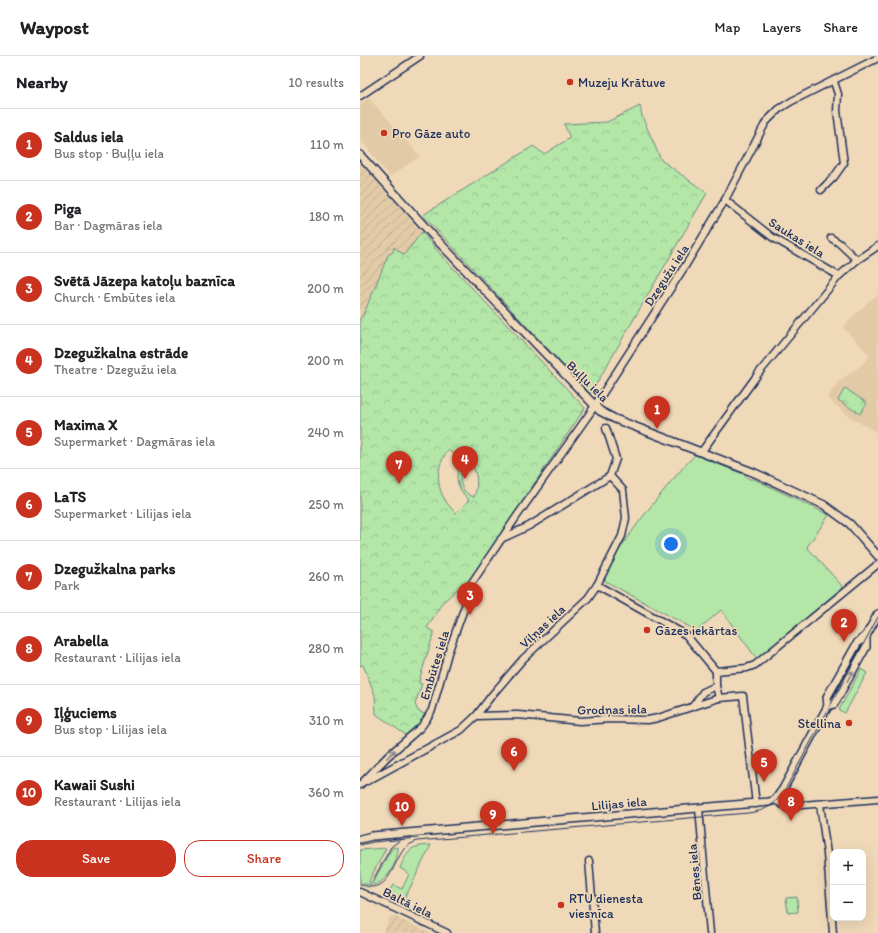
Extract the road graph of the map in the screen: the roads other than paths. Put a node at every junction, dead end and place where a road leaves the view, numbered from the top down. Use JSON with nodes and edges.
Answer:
{"nodes":[{"id":1,"x":420,"y":56,"type":"edge"},
{"id":2,"x":878,"y":58,"type":"edge"},
{"id":3,"x":834,"y":82,"type":"junction"},
{"id":4,"x":360,"y":96,"type":"edge"},
{"id":5,"x":360,"y":155,"type":"edge"},
{"id":6,"x":821,"y":190,"type":"dead end"},
{"id":7,"x":725,"y":200,"type":"junction"},
{"id":8,"x":831,"y":238,"type":"dead end"},
{"id":9,"x":878,"y":246,"type":"edge"},
{"id":10,"x":857,"y":260,"type":"junction"},
{"id":11,"x":839,"y":276,"type":"junction"},
{"id":12,"x":594,"y":406,"type":"junction"},
{"id":13,"x":606,"y":428,"type":"dead end"},
{"id":14,"x":702,"y":451,"type":"junction"},
{"id":15,"x":610,"y":476,"type":"junction"},
{"id":16,"x":500,"y":540,"type":"junction"},
{"id":17,"x":878,"y":556,"type":"edge"},
{"id":18,"x":878,"y":564,"type":"edge"},
{"id":19,"x":597,"y":585,"type":"junction"},
{"id":20,"x":878,"y":614,"type":"edge"},
{"id":21,"x":716,"y":670,"type":"junction"},
{"id":22,"x":716,"y":686,"type":"junction"},
{"id":23,"x":719,"y":698,"type":"junction"},
{"id":24,"x":693,"y":706,"type":"junction"},
{"id":25,"x":476,"y":716,"type":"junction"},
{"id":26,"x":362,"y":784,"type":"edge"},
{"id":27,"x":878,"y":799,"type":"edge"},
{"id":28,"x":774,"y":800,"type":"junction"},
{"id":29,"x":756,"y":804,"type":"junction"},
{"id":30,"x":820,"y":804,"type":"junction"},
{"id":31,"x":699,"y":808,"type":"junction"},
{"id":32,"x":360,"y":839,"type":"edge"},
{"id":33,"x":589,"y":860,"type":"dead end"},
{"id":34,"x":360,"y":892,"type":"edge"},
{"id":35,"x":447,"y":933,"type":"edge"},
{"id":36,"x":595,"y":933,"type":"edge"},
{"id":37,"x":710,"y":933,"type":"edge"},
{"id":38,"x":833,"y":933,"type":"edge"}],
"edges":[{"from":1,"to":4,"type":"street"},
{"from":2,"to":3,"type":"street","name":"Dzegužu iela"},
{"from":3,"to":6,"type":"street"},
{"from":3,"to":7,"type":"street","name":"Dzegužu iela"},
{"from":5,"to":12,"type":"street","name":"Buļļu iela"},
{"from":7,"to":11,"type":"street","name":"Saukas iela"},
{"from":7,"to":12,"type":"street","name":"Dzegužu iela"},
{"from":8,"to":10,"type":"street"},
{"from":9,"to":10,"type":"street"},
{"from":10,"to":11,"type":"street"},
{"from":11,"to":14,"type":"street"},
{"from":12,"to":14,"type":"street","name":"Buļļu iela"},
{"from":12,"to":16,"type":"street","name":"Dzegužu iela"},
{"from":13,"to":15,"type":"street"},
{"from":14,"to":17,"type":"street","name":"Buļļu iela"},
{"from":15,"to":16,"type":"street"},
{"from":15,"to":19,"type":"street","name":"Viļņas iela"},
{"from":26,"to":16,"type":"street","name":"Embūtes iela","one_way":true},
{"from":18,"to":21,"type":"street"},
{"from":19,"to":21,"type":"street"},
{"from":19,"to":25,"type":"street","name":"Viļņas iela"},
{"from":20,"to":28,"type":"street"},
{"from":21,"to":22,"type":"street"},
{"from":22,"to":23,"type":"street"},
{"from":22,"to":24,"type":"street"},
{"from":23,"to":24,"type":"street","name":"Grodņas iela"},
{"from":23,"to":29,"type":"street","name":"Grodņas iela"},
{"from":24,"to":25,"type":"street","name":"Grodņas iela"},
{"from":25,"to":26,"type":"street","name":"Viļņas iela"},
{"from":27,"to":30,"type":"street"},
{"from":28,"to":29,"type":"street","name":"Lilijas iela"},
{"from":28,"to":30,"type":"street"},
{"from":29,"to":31,"type":"street","name":"Lilijas iela"},
{"from":30,"to":38,"type":"street"},
{"from":31,"to":32,"type":"street","name":"Lilijas iela"},
{"from":31,"to":37,"type":"street","name":"Bēnes iela"},
{"from":33,"to":36,"type":"street"},
{"from":34,"to":35,"type":"street","name":"Baltā iela"}]}
